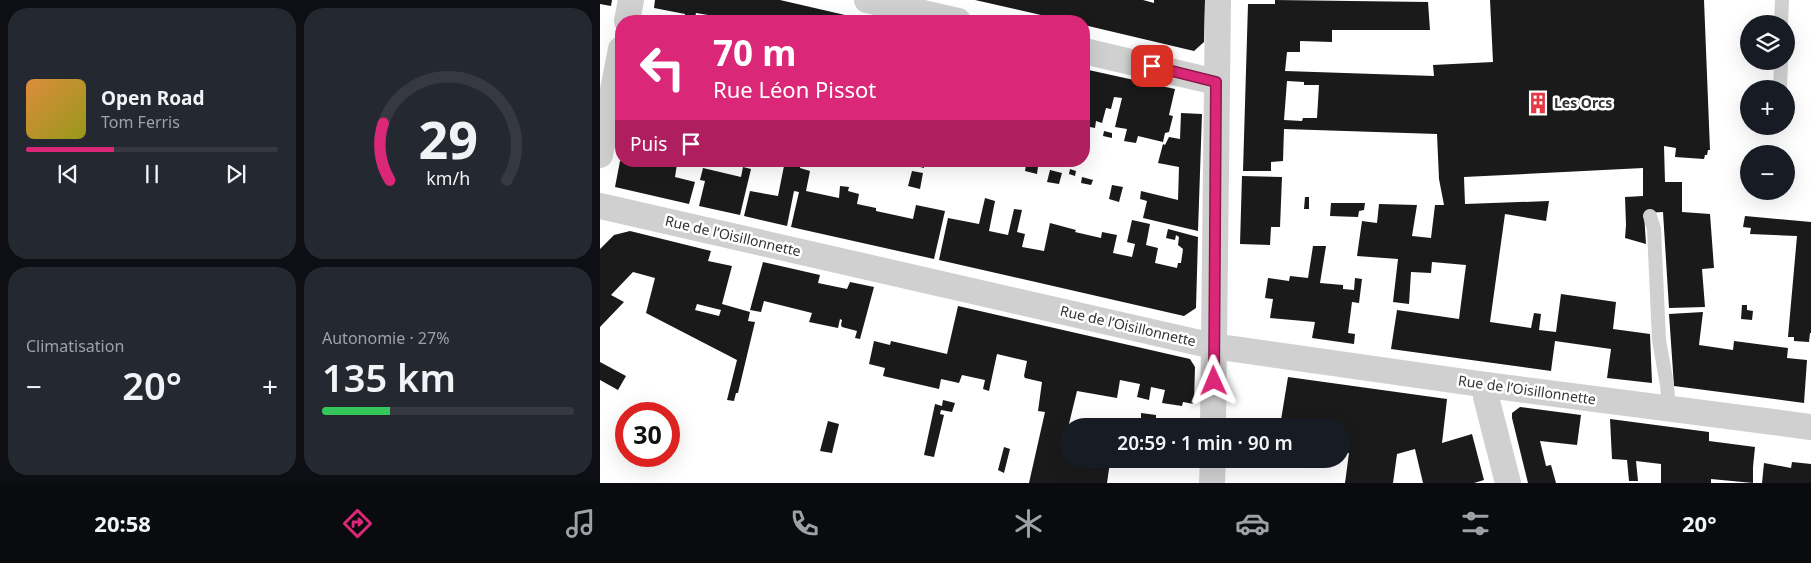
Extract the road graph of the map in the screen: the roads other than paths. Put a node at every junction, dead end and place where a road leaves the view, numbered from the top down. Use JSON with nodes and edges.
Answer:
{"nodes":[{"id":1,"x":631,"y":0,"type":"edge"},
{"id":2,"x":867,"y":0,"type":"edge"},
{"id":3,"x":1218,"y":0,"type":"edge"},
{"id":4,"x":1782,"y":0,"type":"edge"},
{"id":5,"x":628,"y":15,"type":"edge"},
{"id":6,"x":932,"y":15,"type":"edge"},
{"id":7,"x":1781,"y":15,"type":"edge"},
{"id":8,"x":1090,"y":52,"type":"edge"},
{"id":9,"x":615,"y":79,"type":"edge"},
{"id":10,"x":1216,"y":82,"type":"junction"},
{"id":11,"x":600,"y":155,"type":"edge"},
{"id":12,"x":600,"y":206,"type":"edge"},
{"id":13,"x":1650,"y":216,"type":"dead end"},
{"id":14,"x":1214,"y":346,"type":"junction"},
{"id":15,"x":1487,"y":385,"type":"junction"},
{"id":16,"x":1669,"y":409,"type":"junction"},
{"id":17,"x":1213,"y":418,"type":"edge"},
{"id":18,"x":1811,"y":427,"type":"edge"},
{"id":19,"x":1213,"y":468,"type":"edge"},
{"id":20,"x":1212,"y":483,"type":"edge"},
{"id":21,"x":1508,"y":483,"type":"edge"}],
"edges":[{"from":1,"to":5,"type":"street"},
{"from":2,"to":6,"type":"street"},
{"from":3,"to":10,"type":"street"},
{"from":4,"to":7,"type":"lane"},
{"from":8,"to":10,"type":"street"},
{"from":9,"to":11,"type":"street"},
{"from":10,"to":14,"type":"street"},
{"from":12,"to":14,"type":"street","name":"Rue de l’Oisillonnette"},
{"from":13,"to":16,"type":"lane"},
{"from":14,"to":15,"type":"street","name":"Rue de l’Oisillonnette"},
{"from":14,"to":17,"type":"street"},
{"from":15,"to":16,"type":"street","name":"Rue de l’Oisillonnette"},
{"from":15,"to":21,"type":"street"},
{"from":16,"to":18,"type":"street","name":"Rue de l’Oisillonnette"},
{"from":19,"to":20,"type":"street"}]}
